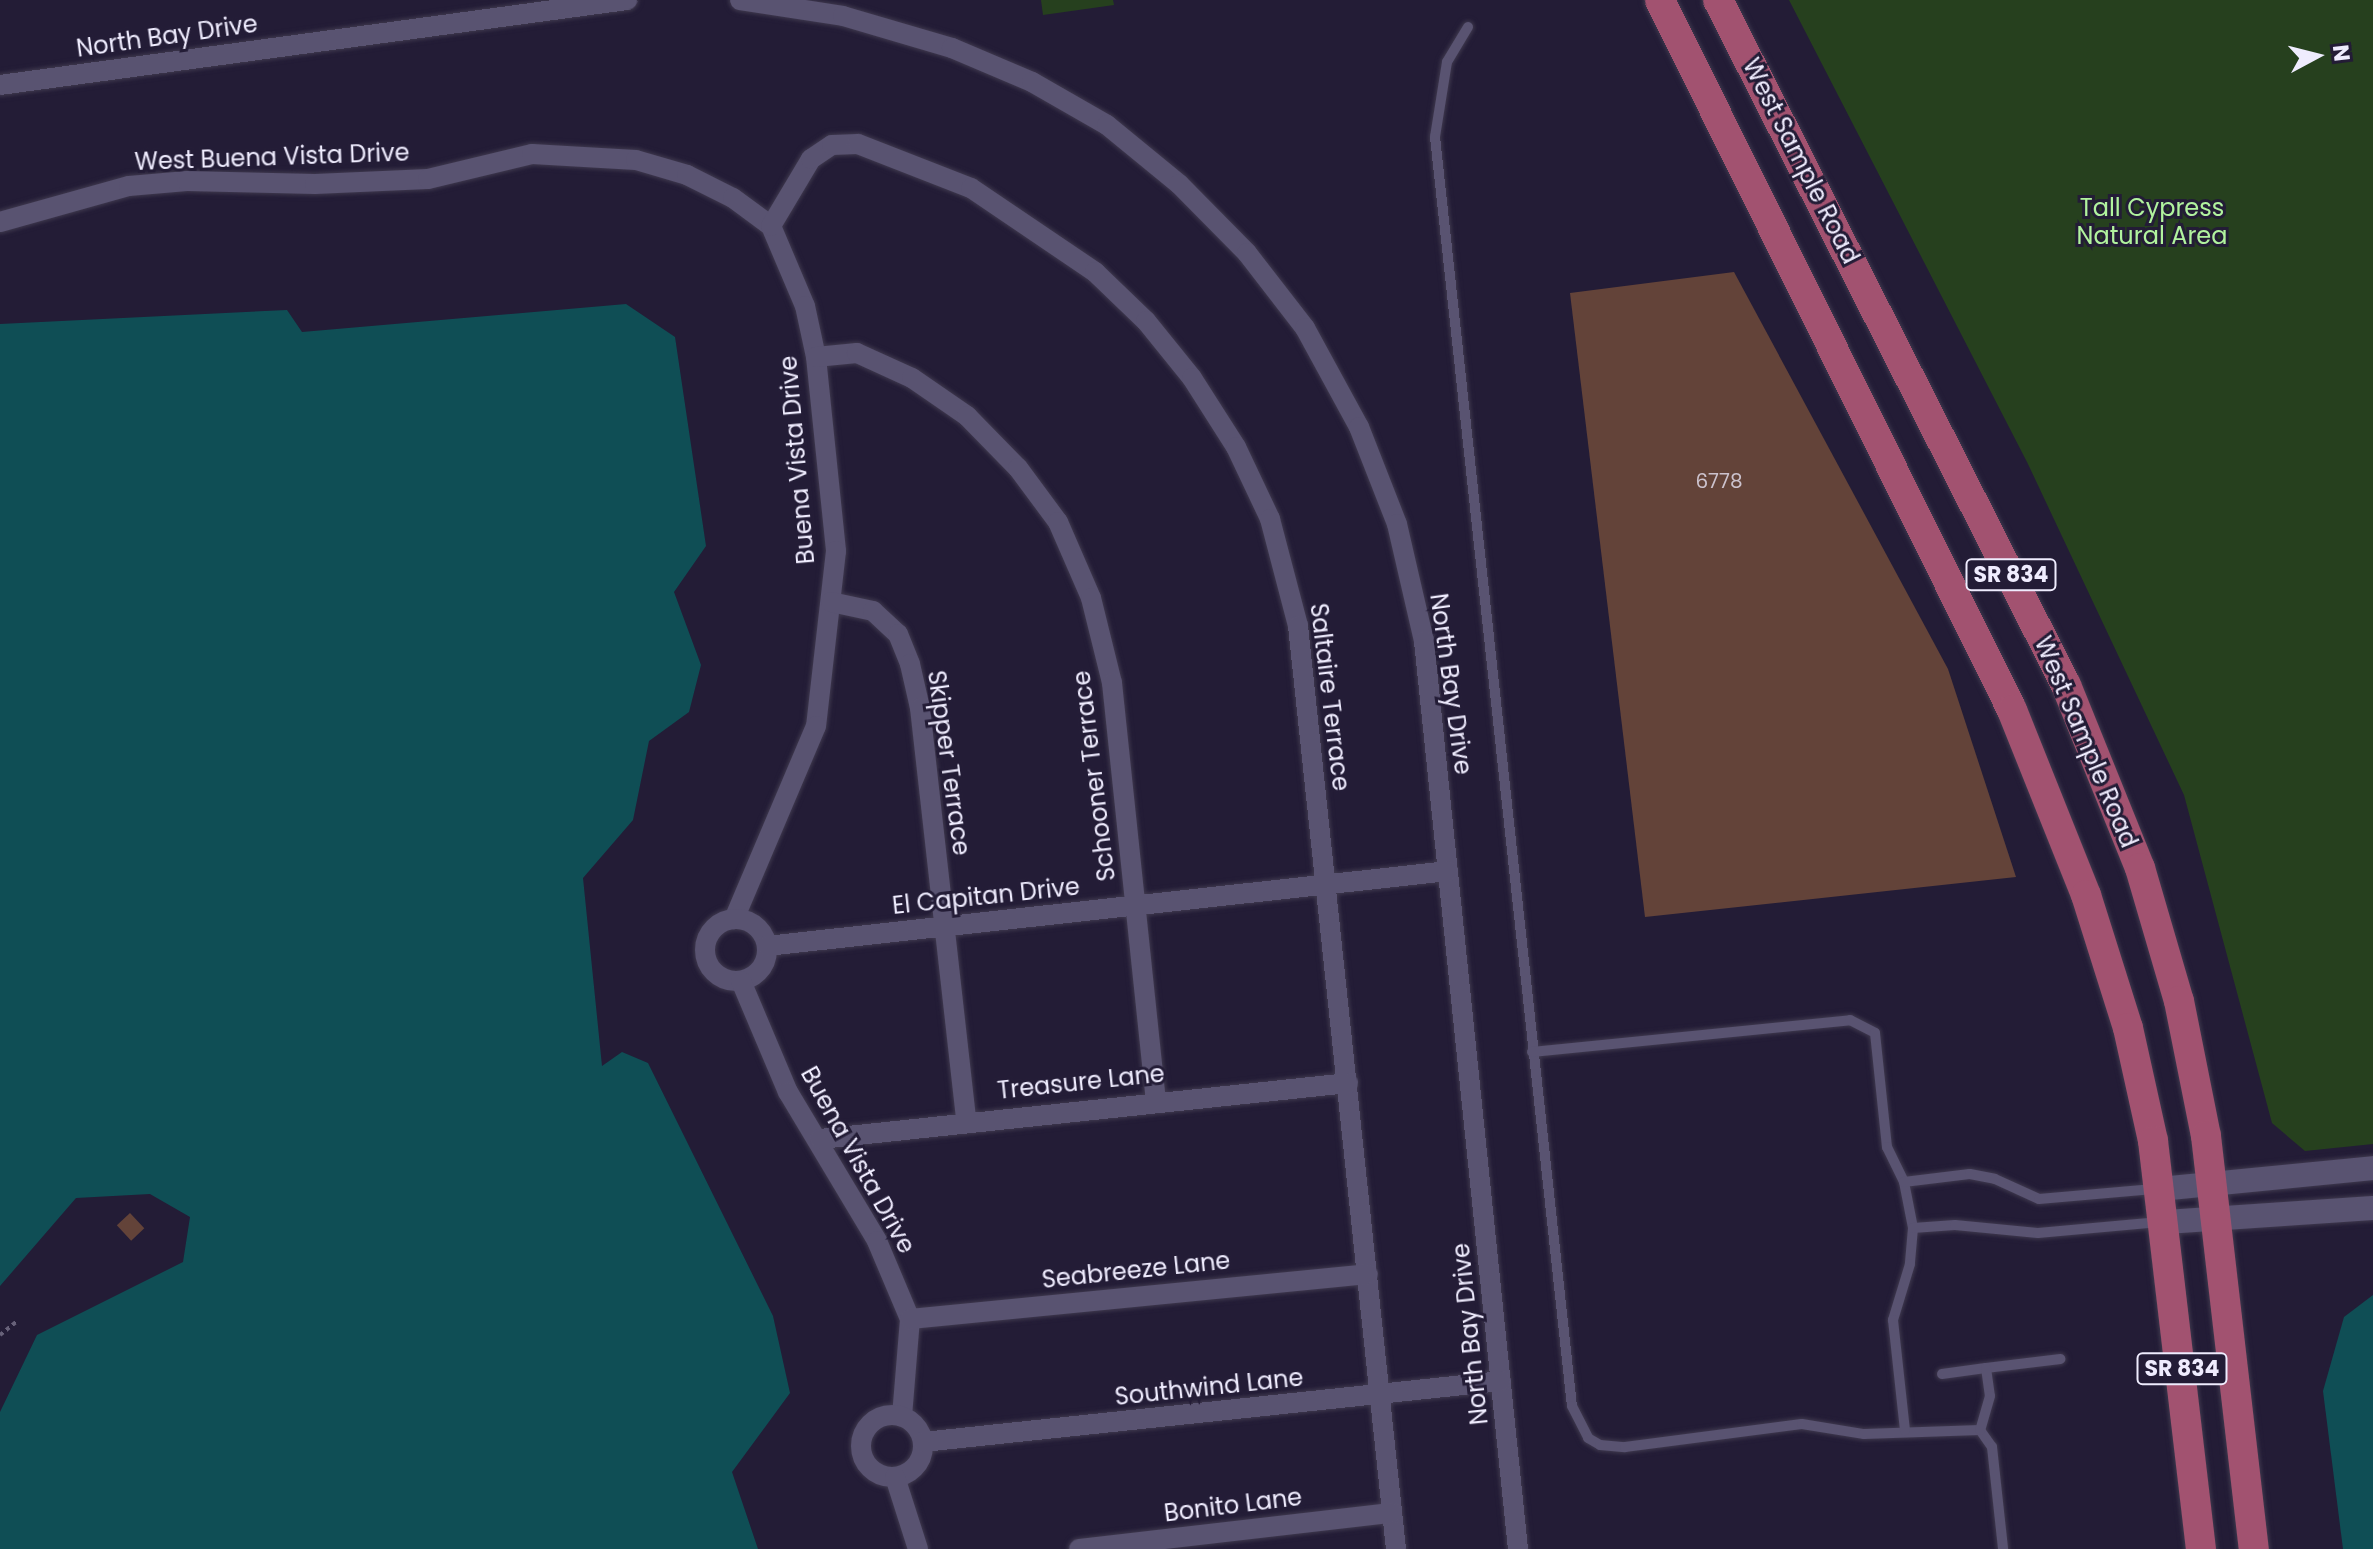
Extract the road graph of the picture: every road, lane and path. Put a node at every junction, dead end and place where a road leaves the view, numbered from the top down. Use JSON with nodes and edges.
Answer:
{"nodes":[{"id":1,"x":627,"y":0,"type":"edge"},
{"id":2,"x":740,"y":0,"type":"edge"},
{"id":3,"x":1660,"y":0,"type":"edge"},
{"id":4,"x":1718,"y":0,"type":"edge"},
{"id":5,"x":1468,"y":27,"type":"dead end"},
{"id":6,"x":0,"y":85,"type":"edge"},
{"id":7,"x":0,"y":222,"type":"edge"},
{"id":8,"x":771,"y":226,"type":"junction"},
{"id":9,"x":816,"y":357,"type":"junction"},
{"id":10,"x":831,"y":602,"type":"junction"},
{"id":11,"x":1448,"y":871,"type":"junction"},
{"id":12,"x":1327,"y":885,"type":"junction"},
{"id":13,"x":1135,"y":907,"type":"junction"},
{"id":14,"x":734,"y":919,"type":"junction"},
{"id":15,"x":944,"y":926,"type":"junction"},
{"id":16,"x":767,"y":946,"type":"junction"},
{"id":17,"x":741,"y":981,"type":"junction"},
{"id":18,"x":1532,"y":1052,"type":"junction"},
{"id":19,"x":1348,"y":1083,"type":"junction"},
{"id":20,"x":1156,"y":1100,"type":"junction"},
{"id":21,"x":966,"y":1120,"type":"junction"},
{"id":22,"x":820,"y":1139,"type":"junction"},
{"id":23,"x":2373,"y":1168,"type":"edge"},
{"id":24,"x":1904,"y":1182,"type":"junction"},
{"id":25,"x":2214,"y":1184,"type":"junction"},
{"id":26,"x":2160,"y":1189,"type":"junction"},
{"id":27,"x":2373,"y":1208,"type":"edge"},
{"id":28,"x":2218,"y":1220,"type":"junction"},
{"id":29,"x":2166,"y":1222,"type":"junction"},
{"id":30,"x":1913,"y":1228,"type":"junction"},
{"id":31,"x":1368,"y":1274,"type":"junction"},
{"id":32,"x":910,"y":1319,"type":"junction"},
{"id":33,"x":17,"y":1321,"type":"dead end"},
{"id":34,"x":0,"y":1335,"type":"edge"},
{"id":35,"x":2060,"y":1359,"type":"dead end"},
{"id":36,"x":1986,"y":1368,"type":"junction"},
{"id":37,"x":1942,"y":1374,"type":"dead end"},
{"id":38,"x":1501,"y":1381,"type":"junction"},
{"id":39,"x":1381,"y":1395,"type":"junction"},
{"id":40,"x":902,"y":1417,"type":"junction"},
{"id":41,"x":1905,"y":1430,"type":"junction"},
{"id":42,"x":1980,"y":1430,"type":"junction"},
{"id":43,"x":923,"y":1442,"type":"junction"},
{"id":44,"x":895,"y":1477,"type":"junction"},
{"id":45,"x":1392,"y":1513,"type":"junction"},
{"id":46,"x":918,"y":1549,"type":"edge"},
{"id":47,"x":1079,"y":1549,"type":"edge"},
{"id":48,"x":1396,"y":1549,"type":"edge"},
{"id":49,"x":1518,"y":1549,"type":"edge"},
{"id":50,"x":2003,"y":1549,"type":"edge"},
{"id":51,"x":2201,"y":1549,"type":"edge"},
{"id":52,"x":2254,"y":1549,"type":"edge"}],
"edges":[{"from":1,"to":6,"type":"street","name":"North Bay Drive"},
{"from":2,"to":11,"type":"street","name":"North Bay Drive"},
{"from":3,"to":26,"type":"main road","number":"SR 834"},
{"from":4,"to":25,"type":"main road","name":"West Sample Road","number":"SR 834"},
{"from":5,"to":18,"type":"lane"},
{"from":7,"to":8,"type":"street","name":"West Buena Vista Drive"},
{"from":8,"to":9,"type":"street","name":"Buena Vista Drive"},
{"from":8,"to":12,"type":"street","name":"Saltaire Terrace"},
{"from":9,"to":10,"type":"street","name":"Buena Vista Drive"},
{"from":9,"to":13,"type":"street","name":"Schooner Terrace"},
{"from":10,"to":14,"type":"street","name":"Buena Vista Drive"},
{"from":10,"to":15,"type":"street","name":"Skipper Terrace"},
{"from":11,"to":12,"type":"street","name":"El Capitan Drive"},
{"from":11,"to":38,"type":"street","name":"North Bay Drive"},
{"from":12,"to":13,"type":"street","name":"El Capitan Drive"},
{"from":12,"to":19,"type":"street","name":"Saltaire Terrace"},
{"from":13,"to":15,"type":"street","name":"El Capitan Drive"},
{"from":13,"to":20,"type":"street","name":"Schooner Terrace"},
{"from":14,"to":16,"type":"street"},
{"from":14,"to":17,"type":"street"},
{"from":15,"to":16,"type":"street","name":"El Capitan Drive"},
{"from":15,"to":21,"type":"street","name":"Skipper Terrace"},
{"from":16,"to":17,"type":"street"},
{"from":17,"to":22,"type":"street","name":"Buena Vista Drive"},
{"from":18,"to":24,"type":"lane"},
{"from":18,"to":41,"type":"lane"},
{"from":19,"to":20,"type":"street","name":"Treasure Lane"},
{"from":19,"to":31,"type":"street","name":"Saltaire Terrace"},
{"from":20,"to":21,"type":"street","name":"Treasure Lane"},
{"from":21,"to":22,"type":"street","name":"Treasure Lane"},
{"from":22,"to":32,"type":"street","name":"Buena Vista Drive"},
{"from":23,"to":25,"type":"street"},
{"from":24,"to":26,"type":"lane"},
{"from":24,"to":30,"type":"lane"},
{"from":25,"to":26,"type":"street"},
{"from":25,"to":28,"type":"main road","name":"West Sample Road","number":"SR 834"},
{"from":26,"to":29,"type":"main road","number":"SR 834"},
{"from":27,"to":28,"type":"street"},
{"from":28,"to":29,"type":"street"},
{"from":28,"to":52,"type":"main road","name":"West Sample Road","number":"SR 834"},
{"from":29,"to":30,"type":"lane"},
{"from":29,"to":51,"type":"main road","number":"SR 834"},
{"from":30,"to":41,"type":"lane"},
{"from":31,"to":32,"type":"street","name":"Seabreeze Lane"},
{"from":31,"to":39,"type":"street","name":"Saltaire Terrace"},
{"from":32,"to":40,"type":"street","name":"Buena Vista Drive"},
{"from":33,"to":34,"type":"path"},
{"from":35,"to":36,"type":"lane"},
{"from":36,"to":37,"type":"lane"},
{"from":36,"to":42,"type":"lane"},
{"from":38,"to":39,"type":"street","name":"Southwind Lane"},
{"from":38,"to":49,"type":"street","name":"North Bay Drive"},
{"from":39,"to":43,"type":"street","name":"Southwind Lane"},
{"from":39,"to":45,"type":"street","name":"Saltaire Terrace"},
{"from":40,"to":43,"type":"street"},
{"from":40,"to":44,"type":"street"},
{"from":41,"to":42,"type":"lane"},
{"from":42,"to":50,"type":"lane"},
{"from":43,"to":44,"type":"street"},
{"from":44,"to":46,"type":"street"},
{"from":45,"to":47,"type":"street","name":"Bonito Lane"},
{"from":45,"to":48,"type":"street","name":"Saltaire Terrace"}]}
